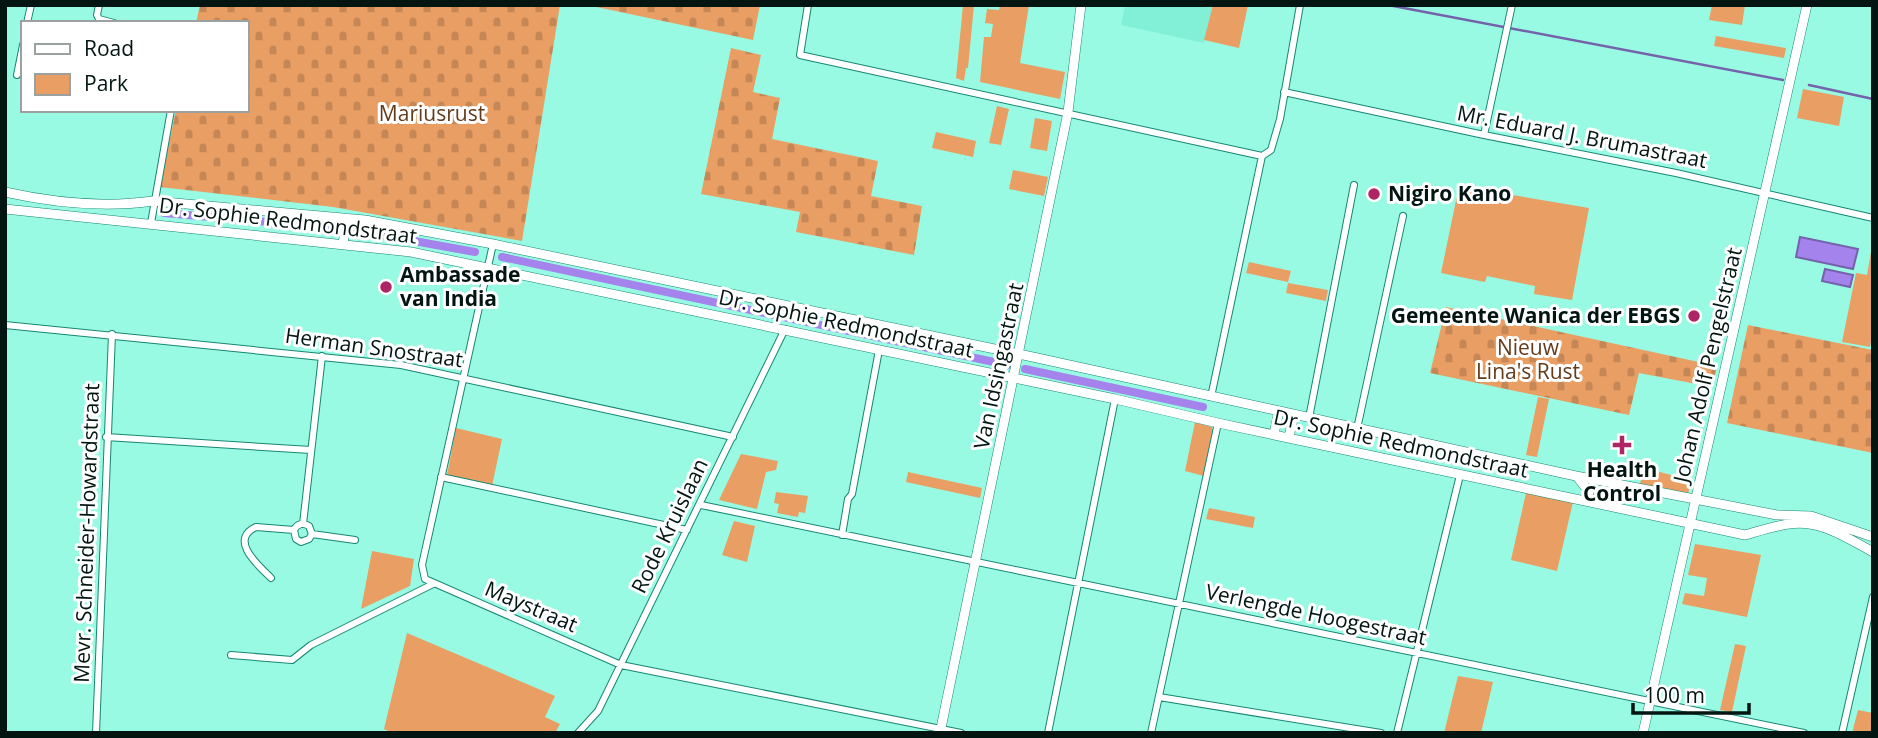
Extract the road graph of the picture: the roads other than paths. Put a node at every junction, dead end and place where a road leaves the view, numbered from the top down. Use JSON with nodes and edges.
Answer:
{"nodes":[{"id":1,"x":99,"y":5,"type":"edge"},
{"id":2,"x":808,"y":5,"type":"edge"},
{"id":3,"x":1081,"y":5,"type":"edge"},
{"id":4,"x":1300,"y":5,"type":"edge"},
{"id":5,"x":1512,"y":5,"type":"edge"},
{"id":6,"x":1807,"y":5,"type":"edge"},
{"id":7,"x":101,"y":21,"type":"edge"},
{"id":8,"x":21,"y":55,"type":"edge"},
{"id":9,"x":17,"y":75,"type":"dead end"},
{"id":10,"x":1284,"y":93,"type":"junction"},
{"id":11,"x":171,"y":112,"type":"edge"},
{"id":12,"x":1068,"y":113,"type":"junction"},
{"id":13,"x":1483,"y":135,"type":"junction"},
{"id":14,"x":1262,"y":156,"type":"junction"},
{"id":15,"x":1354,"y":185,"type":"dead end"},
{"id":16,"x":5,"y":191,"type":"edge"},
{"id":17,"x":1767,"y":193,"type":"junction"},
{"id":18,"x":153,"y":201,"type":"junction"},
{"id":19,"x":5,"y":209,"type":"edge"},
{"id":20,"x":1403,"y":216,"type":"dead end"},
{"id":21,"x":347,"y":218,"type":"junction"},
{"id":22,"x":1873,"y":218,"type":"edge"},
{"id":23,"x":150,"y":223,"type":"junction"},
{"id":24,"x":343,"y":244,"type":"junction"},
{"id":25,"x":493,"y":244,"type":"junction"},
{"id":26,"x":488,"y":267,"type":"junction"},
{"id":27,"x":5,"y":325,"type":"edge"},
{"id":28,"x":785,"y":329,"type":"junction"},
{"id":29,"x":112,"y":334,"type":"junction"},
{"id":30,"x":879,"y":349,"type":"junction"},
{"id":31,"x":1019,"y":354,"type":"junction"},
{"id":32,"x":322,"y":356,"type":"junction"},
{"id":33,"x":463,"y":377,"type":"junction"},
{"id":34,"x":1015,"y":377,"type":"junction"},
{"id":35,"x":1211,"y":397,"type":"junction"},
{"id":36,"x":1115,"y":399,"type":"junction"},
{"id":37,"x":1279,"y":411,"type":"junction"},
{"id":38,"x":1294,"y":415,"type":"junction"},
{"id":39,"x":1309,"y":418,"type":"junction"},
{"id":40,"x":1218,"y":424,"type":"junction"},
{"id":41,"x":1357,"y":429,"type":"junction"},
{"id":42,"x":1274,"y":434,"type":"junction"},
{"id":43,"x":106,"y":437,"type":"junction"},
{"id":44,"x":733,"y":437,"type":"junction"},
{"id":45,"x":1289,"y":437,"type":"junction"},
{"id":46,"x":311,"y":450,"type":"junction"},
{"id":47,"x":1460,"y":475,"type":"junction"},
{"id":48,"x":1576,"y":476,"type":"junction"},
{"id":49,"x":441,"y":477,"type":"junction"},
{"id":50,"x":1695,"y":499,"type":"junction"},
{"id":51,"x":1587,"y":501,"type":"junction"},
{"id":52,"x":701,"y":505,"type":"junction"},
{"id":53,"x":1689,"y":523,"type":"junction"},
{"id":54,"x":303,"y":524,"type":"junction"},
{"id":55,"x":294,"y":530,"type":"junction"},
{"id":56,"x":687,"y":530,"type":"junction"},
{"id":57,"x":312,"y":534,"type":"junction"},
{"id":58,"x":1849,"y":534,"type":"junction"},
{"id":59,"x":842,"y":535,"type":"junction"},
{"id":60,"x":1873,"y":537,"type":"edge"},
{"id":61,"x":355,"y":540,"type":"dead end"},
{"id":62,"x":1873,"y":552,"type":"edge"},
{"id":63,"x":975,"y":562,"type":"junction"},
{"id":64,"x":271,"y":578,"type":"dead end"},
{"id":65,"x":1077,"y":583,"type":"junction"},
{"id":66,"x":433,"y":584,"type":"junction"},
{"id":67,"x":1873,"y":597,"type":"edge"},
{"id":68,"x":1178,"y":603,"type":"junction"},
{"id":69,"x":1417,"y":654,"type":"junction"},
{"id":70,"x":231,"y":655,"type":"dead end"},
{"id":71,"x":621,"y":665,"type":"junction"},
{"id":72,"x":1159,"y":697,"type":"junction"},
{"id":73,"x":1650,"y":703,"type":"junction"},
{"id":74,"x":941,"y":731,"type":"edge"},
{"id":75,"x":96,"y":733,"type":"edge"},
{"id":76,"x":578,"y":733,"type":"edge"},
{"id":77,"x":961,"y":733,"type":"edge"},
{"id":78,"x":1048,"y":733,"type":"edge"},
{"id":79,"x":1151,"y":733,"type":"edge"},
{"id":80,"x":1381,"y":733,"type":"edge"},
{"id":81,"x":1397,"y":733,"type":"edge"},
{"id":82,"x":1643,"y":733,"type":"edge"},
{"id":83,"x":1804,"y":733,"type":"edge"},
{"id":84,"x":1842,"y":733,"type":"edge"}],
"edges":[{"from":1,"to":7,"type":"street"},
{"from":2,"to":12,"type":"street"},
{"from":3,"to":12,"type":"street","name":"Van Idsingastraat"},
{"from":4,"to":10,"type":"street"},
{"from":5,"to":13,"type":"street"},
{"from":6,"to":17,"type":"street","name":"Johan Adolf Pengelstraat"},
{"from":8,"to":9,"type":"street"},
{"from":10,"to":13,"type":"street","name":"Mr. Eduard J. Brumastraat"},
{"from":10,"to":14,"type":"street"},
{"from":11,"to":18,"type":"street"},
{"from":12,"to":14,"type":"street"},
{"from":12,"to":31,"type":"street","name":"Van Idsingastraat"},
{"from":13,"to":17,"type":"street","name":"Mr. Eduard J. Brumastraat"},
{"from":14,"to":35,"type":"street"},
{"from":15,"to":39,"type":"street"},
{"from":16,"to":18,"type":"street","name":"Dr. Sophie Redmondstraat"},
{"from":17,"to":22,"type":"street","name":"Mr. Eduard J. Brumastraat"},
{"from":17,"to":50,"type":"street","name":"Johan Adolf Pengelstraat"},
{"from":18,"to":21,"type":"street","name":"Dr. Sophie Redmondstraat"},
{"from":18,"to":23,"type":"street"},
{"from":19,"to":23,"type":"street","name":"Dr. Sophie Redmondstraat"},
{"from":20,"to":41,"type":"street"},
{"from":21,"to":24,"type":"street"},
{"from":21,"to":25,"type":"street","name":"Dr. Sophie Redmondstraat"},
{"from":23,"to":24,"type":"street","name":"Dr. Sophie Redmondstraat"},
{"from":24,"to":26,"type":"street","name":"Dr. Sophie Redmondstraat"},
{"from":25,"to":26,"type":"street"},
{"from":25,"to":31,"type":"street","name":"Dr. Sophie Redmondstraat"},
{"from":26,"to":28,"type":"street","name":"Dr. Sophie Redmondstraat"},
{"from":26,"to":33,"type":"street"},
{"from":27,"to":29,"type":"street","name":"Herman Snostraat"},
{"from":28,"to":30,"type":"street","name":"Dr. Sophie Redmondstraat"},
{"from":28,"to":44,"type":"street","name":"Rode Kruislaan"},
{"from":29,"to":32,"type":"street","name":"Herman Snostraat"},
{"from":29,"to":43,"type":"street","name":"Mevr. Schneider-Howardstraat"},
{"from":30,"to":34,"type":"street","name":"Dr. Sophie Redmondstraat"},
{"from":30,"to":59,"type":"street"},
{"from":31,"to":34,"type":"street","name":"Van Idsingastraat"},
{"from":31,"to":35,"type":"street","name":"Dr. Sophie Redmondstraat"},
{"from":32,"to":33,"type":"street","name":"Herman Snostraat"},
{"from":32,"to":46,"type":"street"},
{"from":33,"to":44,"type":"street","name":"Herman Snostraat"},
{"from":33,"to":49,"type":"street"},
{"from":34,"to":36,"type":"street","name":"Dr. Sophie Redmondstraat"},
{"from":34,"to":63,"type":"street","name":"Van Idsingastraat"},
{"from":35,"to":37,"type":"street","name":"Dr. Sophie Redmondstraat"},
{"from":36,"to":40,"type":"street","name":"Dr. Sophie Redmondstraat"},
{"from":36,"to":65,"type":"street"},
{"from":37,"to":38,"type":"street","name":"Dr. Sophie Redmondstraat"},
{"from":37,"to":42,"type":"street"},
{"from":38,"to":39,"type":"street","name":"Dr. Sophie Redmondstraat"},
{"from":38,"to":45,"type":"street"},
{"from":39,"to":41,"type":"street","name":"Dr. Sophie Redmondstraat"},
{"from":40,"to":42,"type":"street","name":"Dr. Sophie Redmondstraat"},
{"from":40,"to":68,"type":"street"},
{"from":41,"to":48,"type":"street","name":"Dr. Sophie Redmondstraat"},
{"from":42,"to":45,"type":"street","name":"Dr. Sophie Redmondstraat"},
{"from":43,"to":46,"type":"street"},
{"from":43,"to":75,"type":"street","name":"Mevr. Schneider-Howardstraat"},
{"from":44,"to":52,"type":"street","name":"Rode Kruislaan"},
{"from":45,"to":47,"type":"street","name":"Dr. Sophie Redmondstraat"},
{"from":46,"to":54,"type":"street"},
{"from":47,"to":51,"type":"street","name":"Dr. Sophie Redmondstraat"},
{"from":47,"to":69,"type":"street"},
{"from":48,"to":50,"type":"street","name":"Dr. Sophie Redmondstraat"},
{"from":48,"to":51,"type":"street"},
{"from":49,"to":56,"type":"street"},
{"from":49,"to":66,"type":"street"},
{"from":50,"to":53,"type":"street","name":"Johan Adolf Pengelstraat"},
{"from":50,"to":58,"type":"street","name":"Dr. Sophie Redmondstraat"},
{"from":51,"to":53,"type":"street","name":"Dr. Sophie Redmondstraat"},
{"from":52,"to":56,"type":"street","name":"Rode Kruislaan"},
{"from":52,"to":59,"type":"street","name":"Verlengde Hoogestraat"},
{"from":53,"to":58,"type":"street","name":"Dr. Sophie Redmondstraat"},
{"from":53,"to":73,"type":"street","name":"Johan Adolf Pengelstraat"},
{"from":54,"to":55,"type":"street"},
{"from":54,"to":57,"type":"street"},
{"from":55,"to":57,"type":"street"},
{"from":55,"to":64,"type":"street"},
{"from":56,"to":71,"type":"street","name":"Rode Kruislaan"},
{"from":57,"to":61,"type":"street"},
{"from":58,"to":60,"type":"street","name":"Dr. Sophie Redmondstraat"},
{"from":58,"to":62,"type":"street","name":"Dr. Sophie Redmondstraat"},
{"from":59,"to":63,"type":"street","name":"Verlengde Hoogestraat"},
{"from":63,"to":65,"type":"street","name":"Verlengde Hoogestraat"},
{"from":63,"to":74,"type":"street","name":"Van Idsingastraat"},
{"from":65,"to":68,"type":"street","name":"Verlengde Hoogestraat"},
{"from":65,"to":78,"type":"street"},
{"from":66,"to":70,"type":"street"},
{"from":66,"to":71,"type":"street","name":"Maystraat"},
{"from":67,"to":84,"type":"street"},
{"from":68,"to":69,"type":"street","name":"Verlengde Hoogestraat"},
{"from":68,"to":72,"type":"street"},
{"from":69,"to":73,"type":"street","name":"Verlengde Hoogestraat"},
{"from":69,"to":81,"type":"street"},
{"from":71,"to":74,"type":"street","name":"Maystraat"},
{"from":71,"to":76,"type":"street","name":"Rode Kruislaan"},
{"from":72,"to":79,"type":"street"},
{"from":72,"to":80,"type":"street"},
{"from":73,"to":82,"type":"street","name":"Johan Adolf Pengelstraat"},
{"from":73,"to":83,"type":"street","name":"Verlengde Hoogestraat"},
{"from":74,"to":77,"type":"street","name":"Maystraat"}]}
